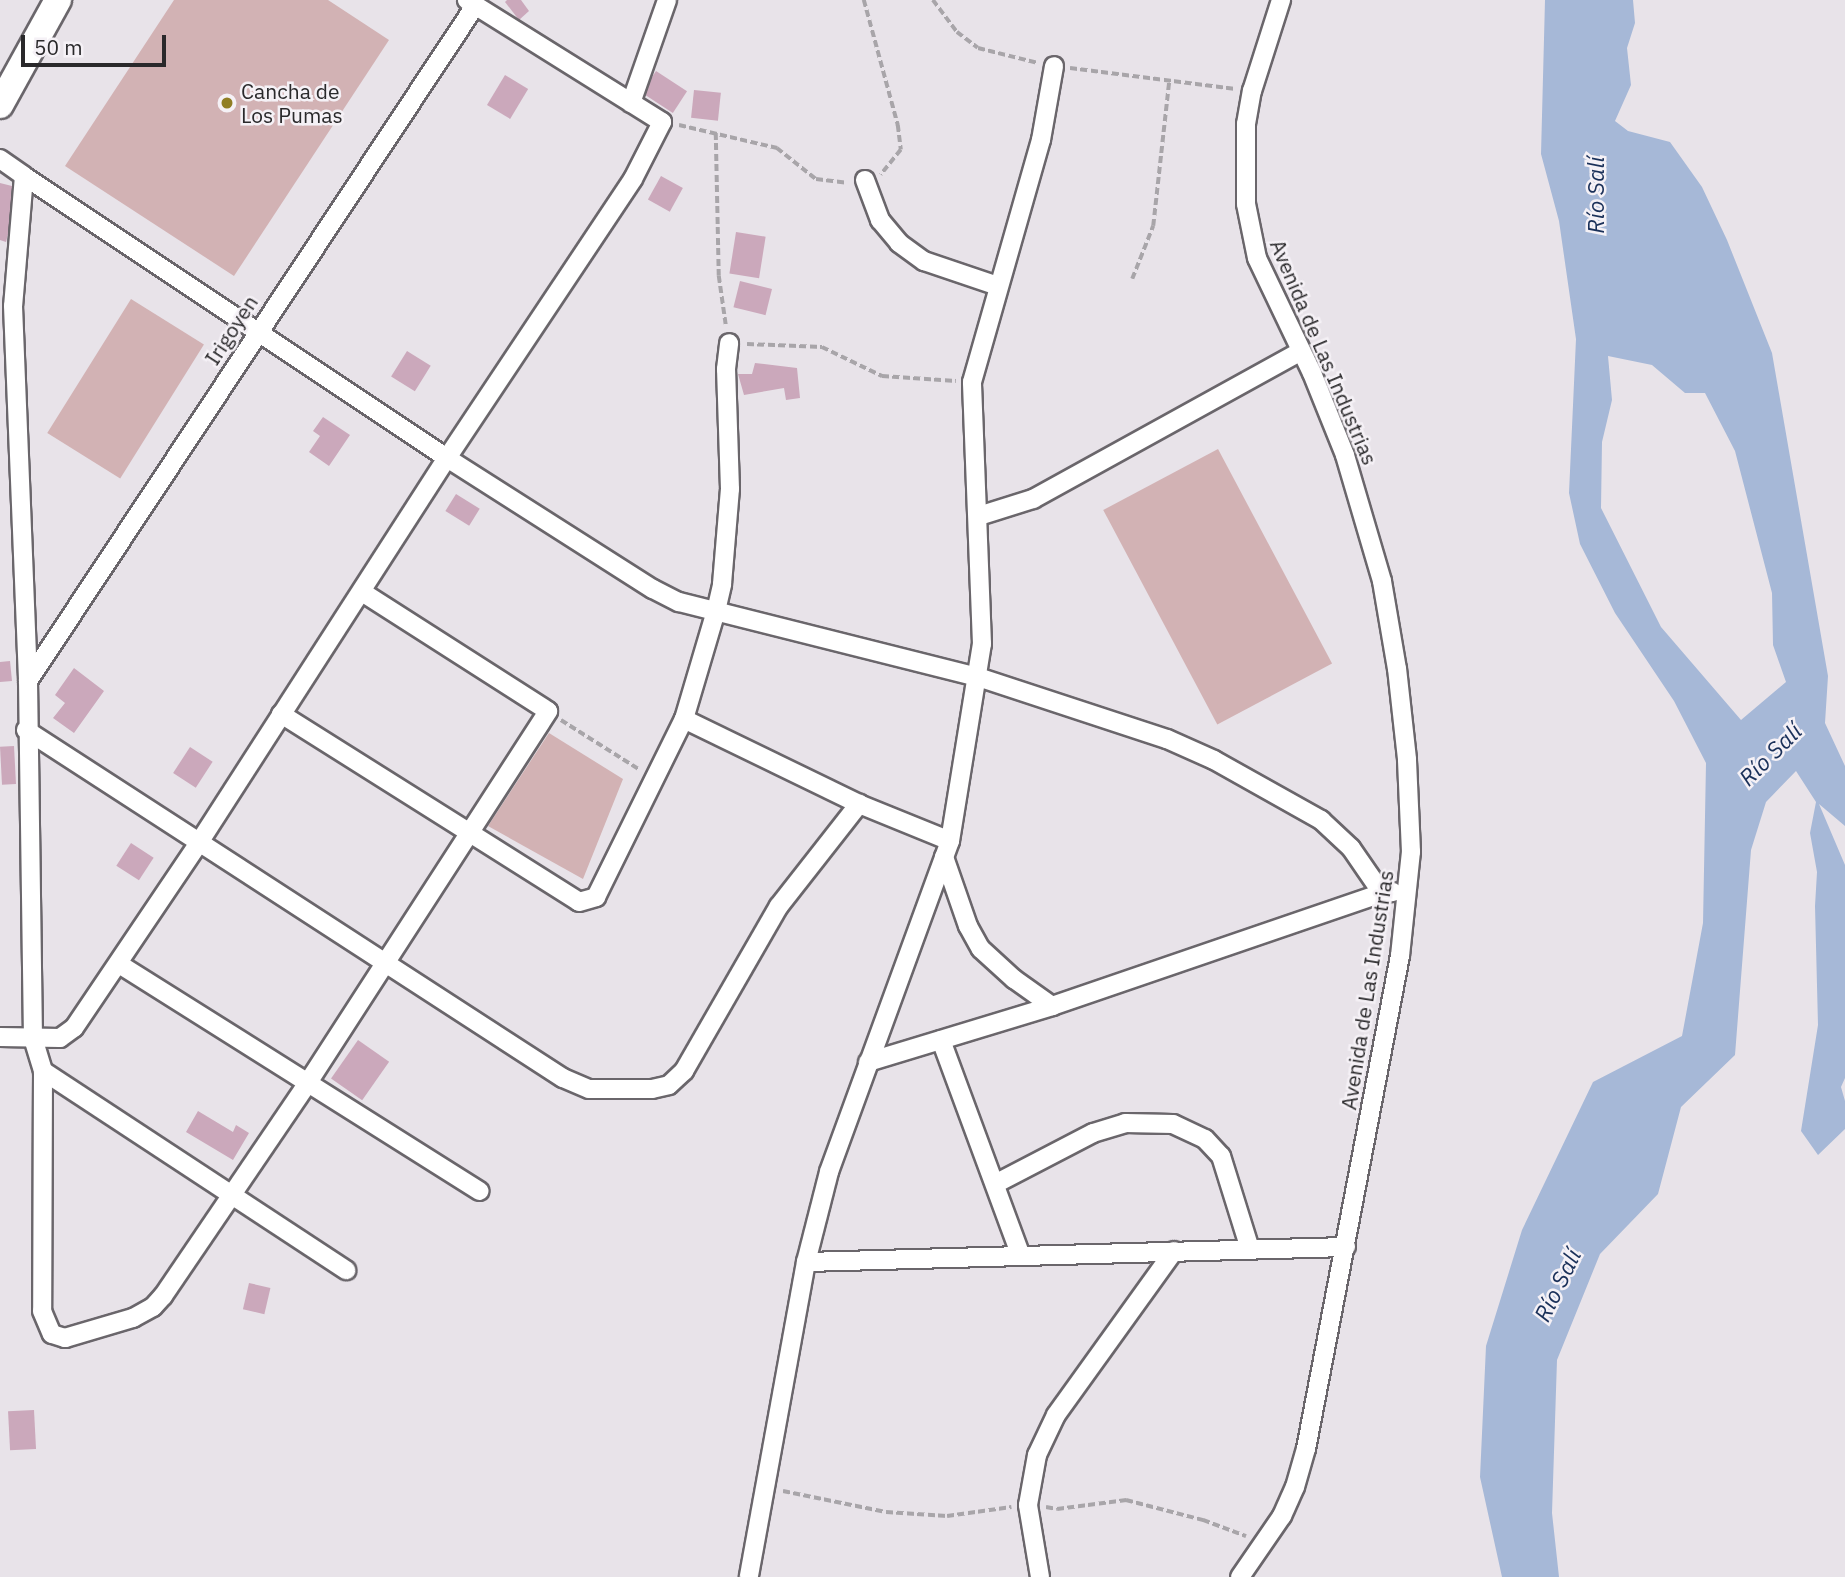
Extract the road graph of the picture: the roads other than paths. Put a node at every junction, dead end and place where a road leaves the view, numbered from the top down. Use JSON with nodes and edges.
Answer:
{"nodes":[{"id":1,"x":58,"y":0,"type":"edge"},
{"id":2,"x":667,"y":0,"type":"edge"},
{"id":3,"x":1281,"y":0,"type":"edge"},
{"id":4,"x":471,"y":3,"type":"edge"},
{"id":5,"x":1054,"y":66,"type":"road end"},
{"id":6,"x":631,"y":103,"type":"junction"},
{"id":7,"x":0,"y":105,"type":"edge"},
{"id":8,"x":0,"y":159,"type":"edge"},
{"id":9,"x":24,"y":176,"type":"junction"},
{"id":10,"x":865,"y":180,"type":"road end"},
{"id":11,"x":999,"y":286,"type":"junction"},
{"id":12,"x":256,"y":332,"type":"junction"},
{"id":13,"x":729,"y":343,"type":"road end"},
{"id":14,"x":1301,"y":351,"type":"junction"},
{"id":15,"x":447,"y":458,"type":"junction"},
{"id":16,"x":979,"y":516,"type":"junction"},
{"id":17,"x":362,"y":592,"type":"junction"},
{"id":18,"x":716,"y":611,"type":"junction"},
{"id":19,"x":978,"y":677,"type":"junction"},
{"id":20,"x":28,"y":681,"type":"junction"},
{"id":21,"x":281,"y":714,"type":"junction"},
{"id":22,"x":684,"y":719,"type":"junction"},
{"id":23,"x":26,"y":730,"type":"junction"},
{"id":24,"x":859,"y":804,"type":"junction"},
{"id":25,"x":469,"y":832,"type":"junction"},
{"id":26,"x":200,"y":841,"type":"junction"},
{"id":27,"x":947,"y":849,"type":"junction"},
{"id":28,"x":1407,"y":892,"type":"junction"},
{"id":29,"x":1382,"y":893,"type":"junction"},
{"id":30,"x":386,"y":960,"type":"junction"},
{"id":31,"x":119,"y":964,"type":"junction"},
{"id":32,"x":1052,"y":1006,"type":"junction"},
{"id":33,"x":0,"y":1037,"type":"edge"},
{"id":34,"x":33,"y":1038,"type":"junction"},
{"id":35,"x":941,"y":1040,"type":"junction"},
{"id":36,"x":868,"y":1062,"type":"junction"},
{"id":37,"x":43,"y":1071,"type":"junction"},
{"id":38,"x":307,"y":1084,"type":"junction"},
{"id":39,"x":995,"y":1184,"type":"junction"},
{"id":40,"x":480,"y":1191,"type":"dead end"},
{"id":41,"x":233,"y":1194,"type":"junction"},
{"id":42,"x":1346,"y":1247,"type":"junction"},
{"id":43,"x":1250,"y":1249,"type":"junction"},
{"id":44,"x":1174,"y":1251,"type":"junction"},
{"id":45,"x":1021,"y":1256,"type":"junction"},
{"id":46,"x":806,"y":1262,"type":"junction"},
{"id":47,"x":346,"y":1270,"type":"dead end"},
{"id":48,"x":749,"y":1577,"type":"edge"},
{"id":49,"x":1040,"y":1577,"type":"edge"},
{"id":50,"x":1240,"y":1577,"type":"edge"}],
"edges":[{"from":1,"to":7,"type":"main road"},
{"from":2,"to":6,"type":"street"},
{"from":3,"to":14,"type":"street","name":"Avenida de Las Industrias"},
{"from":4,"to":6,"type":"street"},
{"from":4,"to":12,"type":"street","name":"Irigoyen"},
{"from":5,"to":11,"type":"street"},
{"from":6,"to":15,"type":"street"},
{"from":8,"to":9,"type":"street"},
{"from":9,"to":12,"type":"street"},
{"from":9,"to":20,"type":"street"},
{"from":10,"to":11,"type":"street"},
{"from":11,"to":16,"type":"street"},
{"from":12,"to":15,"type":"street"},
{"from":12,"to":20,"type":"street","name":"Irigoyen"},
{"from":13,"to":18,"type":"street"},
{"from":14,"to":16,"type":"street"},
{"from":14,"to":28,"type":"street","name":"Avenida de Las Industrias"},
{"from":15,"to":17,"type":"street"},
{"from":15,"to":18,"type":"street"},
{"from":16,"to":19,"type":"street"},
{"from":17,"to":21,"type":"street"},
{"from":17,"to":25,"type":"street"},
{"from":18,"to":19,"type":"street"},
{"from":18,"to":22,"type":"street"},
{"from":19,"to":27,"type":"street"},
{"from":19,"to":29,"type":"street"},
{"from":20,"to":23,"type":"street"},
{"from":21,"to":25,"type":"street"},
{"from":21,"to":26,"type":"street"},
{"from":22,"to":24,"type":"street"},
{"from":22,"to":25,"type":"street"},
{"from":23,"to":26,"type":"street"},
{"from":23,"to":34,"type":"street"},
{"from":24,"to":27,"type":"street"},
{"from":24,"to":30,"type":"street"},
{"from":25,"to":30,"type":"street"},
{"from":26,"to":30,"type":"street"},
{"from":26,"to":31,"type":"street"},
{"from":27,"to":32,"type":"street"},
{"from":27,"to":36,"type":"street"},
{"from":28,"to":29,"type":"street"},
{"from":28,"to":42,"type":"street","name":"Avenida de Las Industrias"},
{"from":29,"to":32,"type":"street"},
{"from":30,"to":38,"type":"street"},
{"from":31,"to":34,"type":"street"},
{"from":31,"to":38,"type":"street"},
{"from":32,"to":35,"type":"street"},
{"from":33,"to":34,"type":"street"},
{"from":34,"to":37,"type":"street"},
{"from":35,"to":36,"type":"street"},
{"from":35,"to":39,"type":"street"},
{"from":36,"to":46,"type":"street"},
{"from":37,"to":41,"type":"street"},
{"from":37,"to":41,"type":"street"},
{"from":38,"to":40,"type":"street"},
{"from":38,"to":41,"type":"street"},
{"from":39,"to":43,"type":"street"},
{"from":39,"to":45,"type":"street"},
{"from":41,"to":47,"type":"street"},
{"from":42,"to":43,"type":"street"},
{"from":42,"to":50,"type":"street","name":"Avenida de Las Industrias"},
{"from":43,"to":44,"type":"street"},
{"from":44,"to":45,"type":"street"},
{"from":44,"to":49,"type":"street"},
{"from":45,"to":46,"type":"street"},
{"from":46,"to":48,"type":"street"}]}
